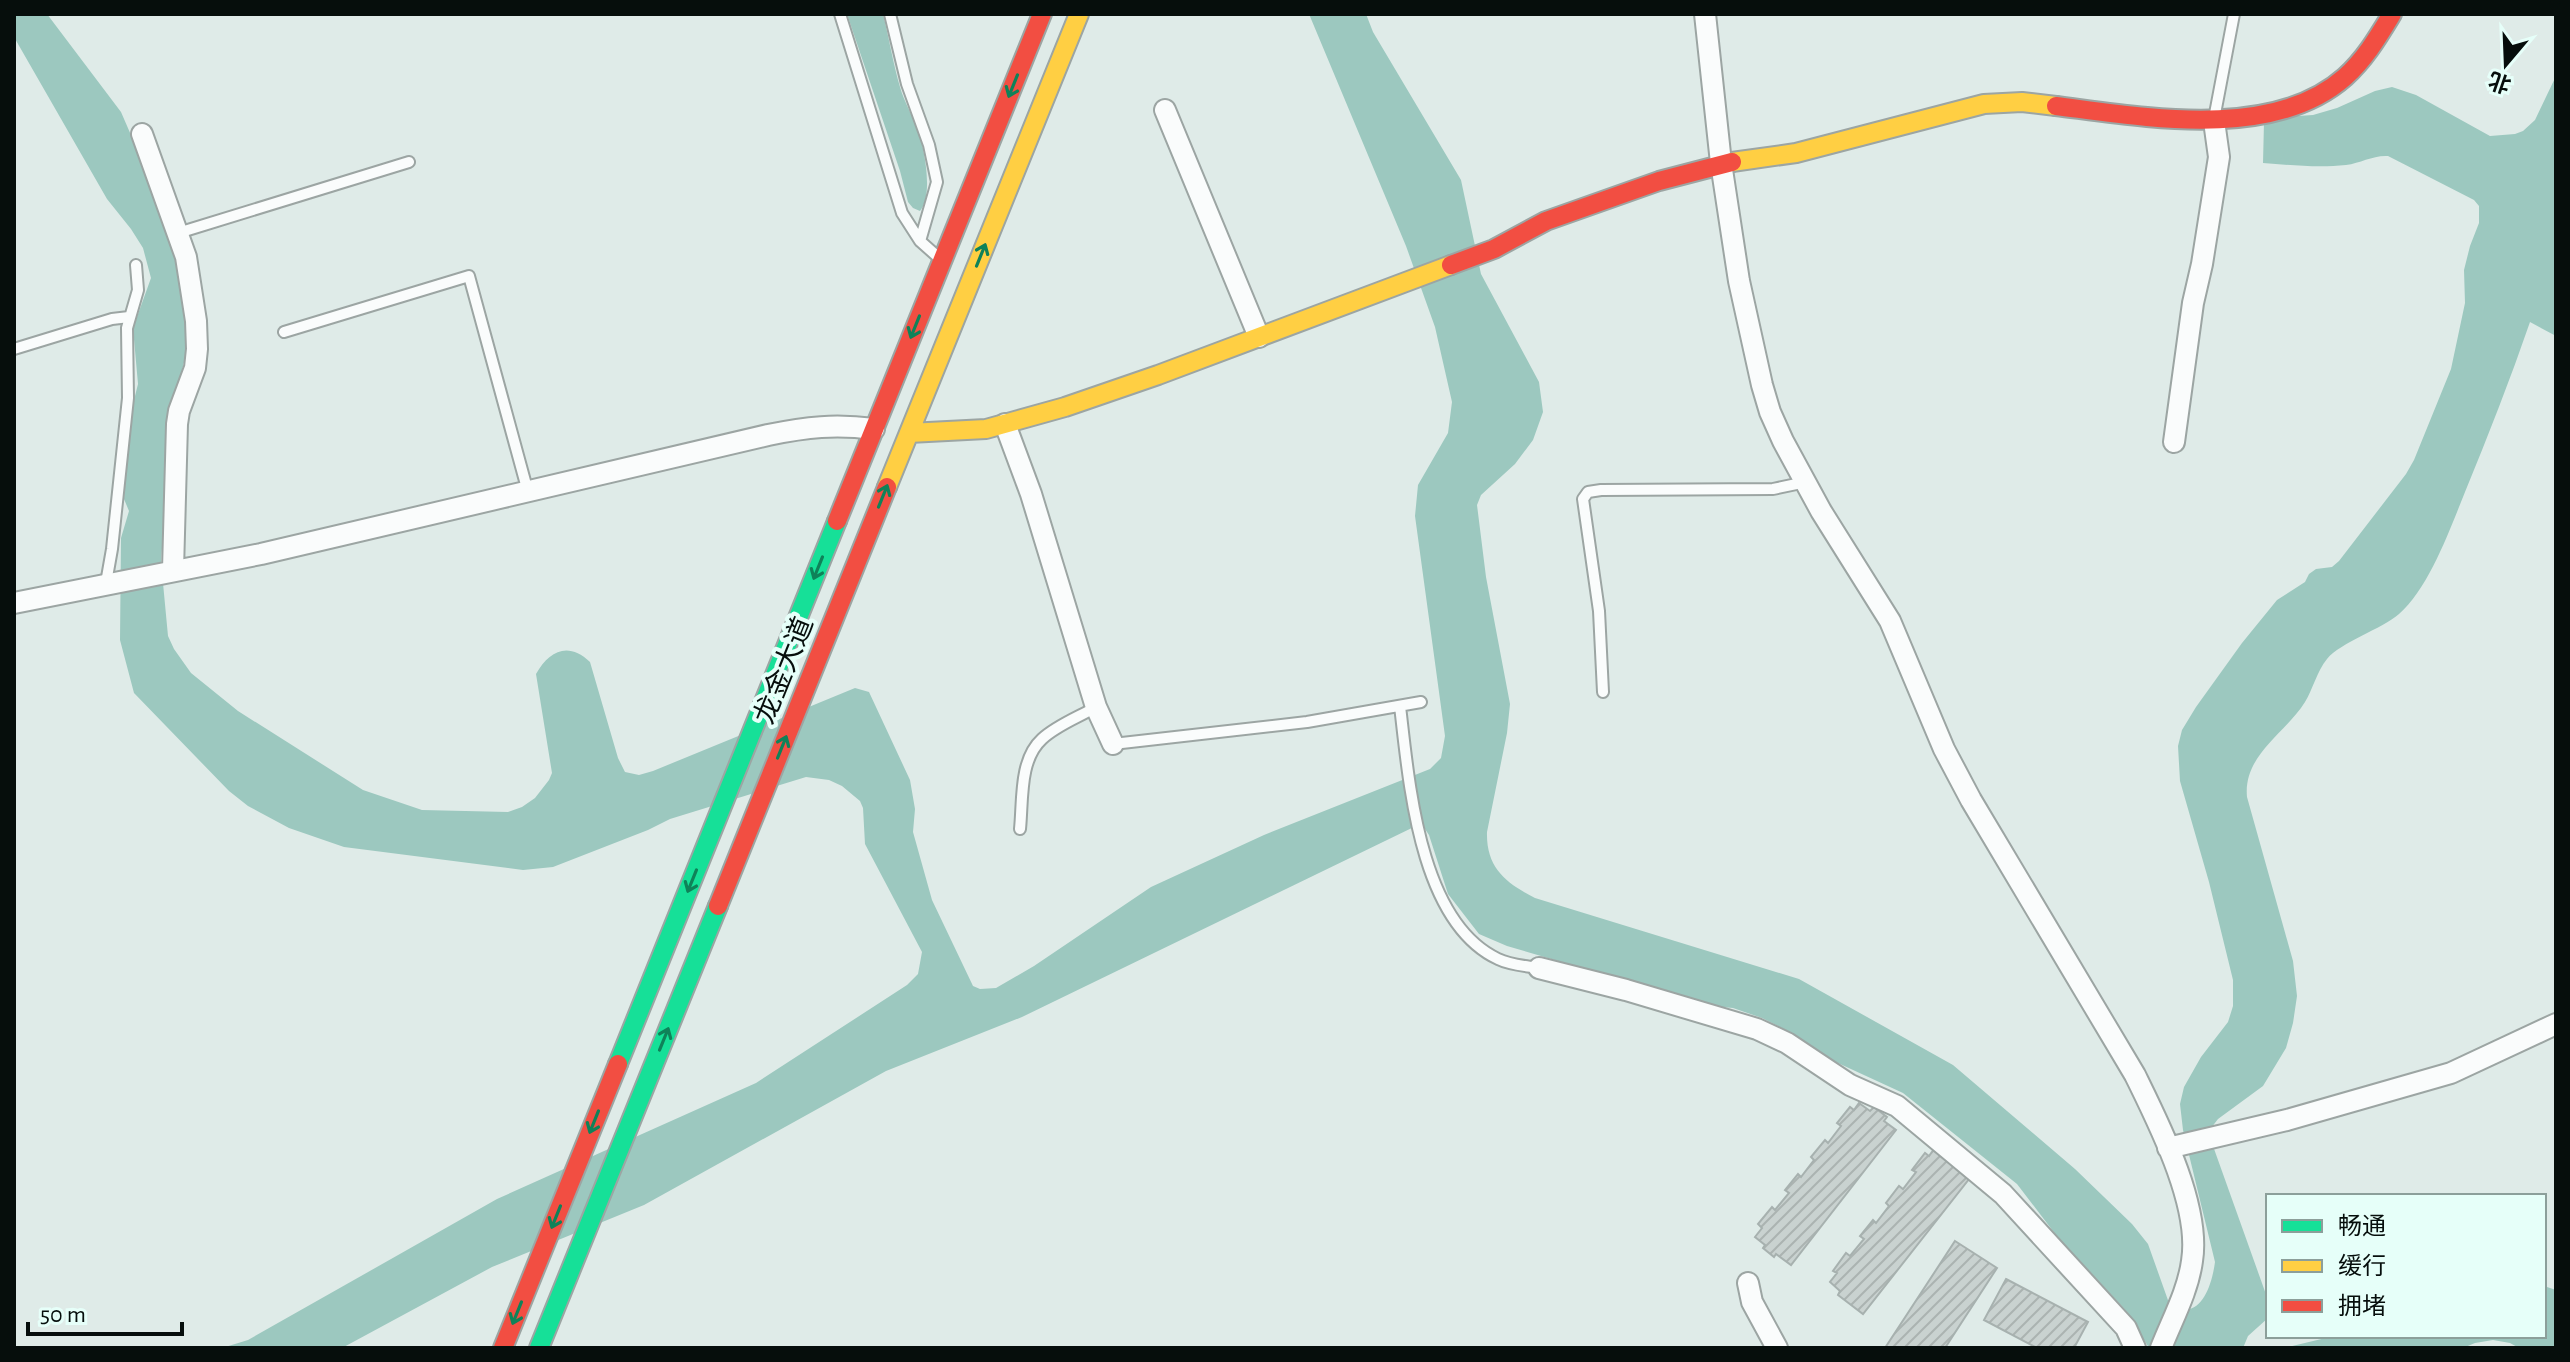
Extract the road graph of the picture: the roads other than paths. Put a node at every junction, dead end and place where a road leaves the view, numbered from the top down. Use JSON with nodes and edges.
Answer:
{"nodes":[{"id":1,"x":840,"y":14,"type":"edge"},
{"id":2,"x":890,"y":14,"type":"edge"},
{"id":3,"x":1042,"y":14,"type":"edge"},
{"id":4,"x":1079,"y":14,"type":"edge"},
{"id":5,"x":1705,"y":14,"type":"edge"},
{"id":6,"x":2234,"y":14,"type":"edge"},
{"id":7,"x":2392,"y":14,"type":"edge"},
{"id":8,"x":1165,"y":110,"type":"dead end"},
{"id":9,"x":2214,"y":121,"type":"junction"},
{"id":10,"x":142,"y":134,"type":"dead end"},
{"id":11,"x":409,"y":162,"type":"dead end"},
{"id":12,"x":1721,"y":163,"type":"junction"},
{"id":13,"x":178,"y":233,"type":"junction"},
{"id":14,"x":920,"y":241,"type":"junction"},
{"id":15,"x":942,"y":261,"type":"junction"},
{"id":16,"x":136,"y":265,"type":"dead end"},
{"id":17,"x":129,"y":317,"type":"junction"},
{"id":18,"x":284,"y":332,"type":"dead end"},
{"id":19,"x":1259,"y":337,"type":"junction"},
{"id":20,"x":14,"y":349,"type":"edge"},
{"id":21,"x":1005,"y":424,"type":"junction"},
{"id":22,"x":874,"y":429,"type":"junction"},
{"id":23,"x":909,"y":433,"type":"junction"},
{"id":24,"x":2174,"y":442,"type":"dead end"},
{"id":25,"x":1806,"y":482,"type":"junction"},
{"id":26,"x":528,"y":492,"type":"junction"},
{"id":27,"x":168,"y":571,"type":"junction"},
{"id":28,"x":106,"y":583,"type":"junction"},
{"id":29,"x":14,"y":603,"type":"edge"},
{"id":30,"x":1603,"y":692,"type":"dead end"},
{"id":31,"x":1421,"y":702,"type":"dead end"},
{"id":32,"x":1400,"y":706,"type":"junction"},
{"id":33,"x":1096,"y":707,"type":"junction"},
{"id":34,"x":1113,"y":744,"type":"joint"},
{"id":35,"x":1020,"y":829,"type":"dead end"},
{"id":36,"x":1539,"y":968,"type":"joint"},
{"id":37,"x":2556,"y":1024,"type":"edge"},
{"id":38,"x":2175,"y":1146,"type":"junction"},
{"id":39,"x":1748,"y":1283,"type":"dead end"},
{"id":40,"x":503,"y":1348,"type":"edge"},
{"id":41,"x":539,"y":1348,"type":"edge"},
{"id":42,"x":1777,"y":1348,"type":"edge"},
{"id":43,"x":2135,"y":1348,"type":"edge"},
{"id":44,"x":2161,"y":1348,"type":"edge"}],
"edges":[{"from":1,"to":14,"type":"lane"},
{"from":2,"to":14,"type":"lane"},
{"from":3,"to":15,"type":"main road","name":"龙金大道","one_way":true},
{"from":23,"to":4,"type":"main road","name":"龙金大道","one_way":true},
{"from":5,"to":12,"type":"street"},
{"from":6,"to":9,"type":"lane"},
{"from":7,"to":9,"type":"main road"},
{"from":8,"to":19,"type":"street"},
{"from":9,"to":12,"type":"main road"},
{"from":9,"to":24,"type":"street"},
{"from":10,"to":13,"type":"street"},
{"from":11,"to":13,"type":"lane"},
{"from":12,"to":19,"type":"main road"},
{"from":12,"to":25,"type":"street"},
{"from":13,"to":27,"type":"street"},
{"from":14,"to":15,"type":"lane"},
{"from":15,"to":22,"type":"main road","name":"龙金大道","one_way":true},
{"from":16,"to":17,"type":"lane"},
{"from":17,"to":20,"type":"lane"},
{"from":17,"to":28,"type":"lane"},
{"from":18,"to":26,"type":"lane"},
{"from":19,"to":21,"type":"main road"},
{"from":21,"to":23,"type":"main road"},
{"from":21,"to":33,"type":"street"},
{"from":22,"to":26,"type":"street"},
{"from":22,"to":40,"type":"main road","name":"龙金大道","one_way":true},
{"from":41,"to":23,"type":"main road","name":"龙金大道","one_way":true},
{"from":25,"to":30,"type":"lane"},
{"from":25,"to":38,"type":"street"},
{"from":26,"to":27,"type":"street"},
{"from":27,"to":28,"type":"street"},
{"from":28,"to":29,"type":"street"},
{"from":31,"to":32,"type":"lane"},
{"from":32,"to":34,"type":"lane"},
{"from":32,"to":36,"type":"lane"},
{"from":33,"to":34,"type":"street"},
{"from":33,"to":35,"type":"lane"},
{"from":36,"to":43,"type":"street"},
{"from":37,"to":38,"type":"street"},
{"from":38,"to":44,"type":"street"},
{"from":39,"to":42,"type":"street"}]}
